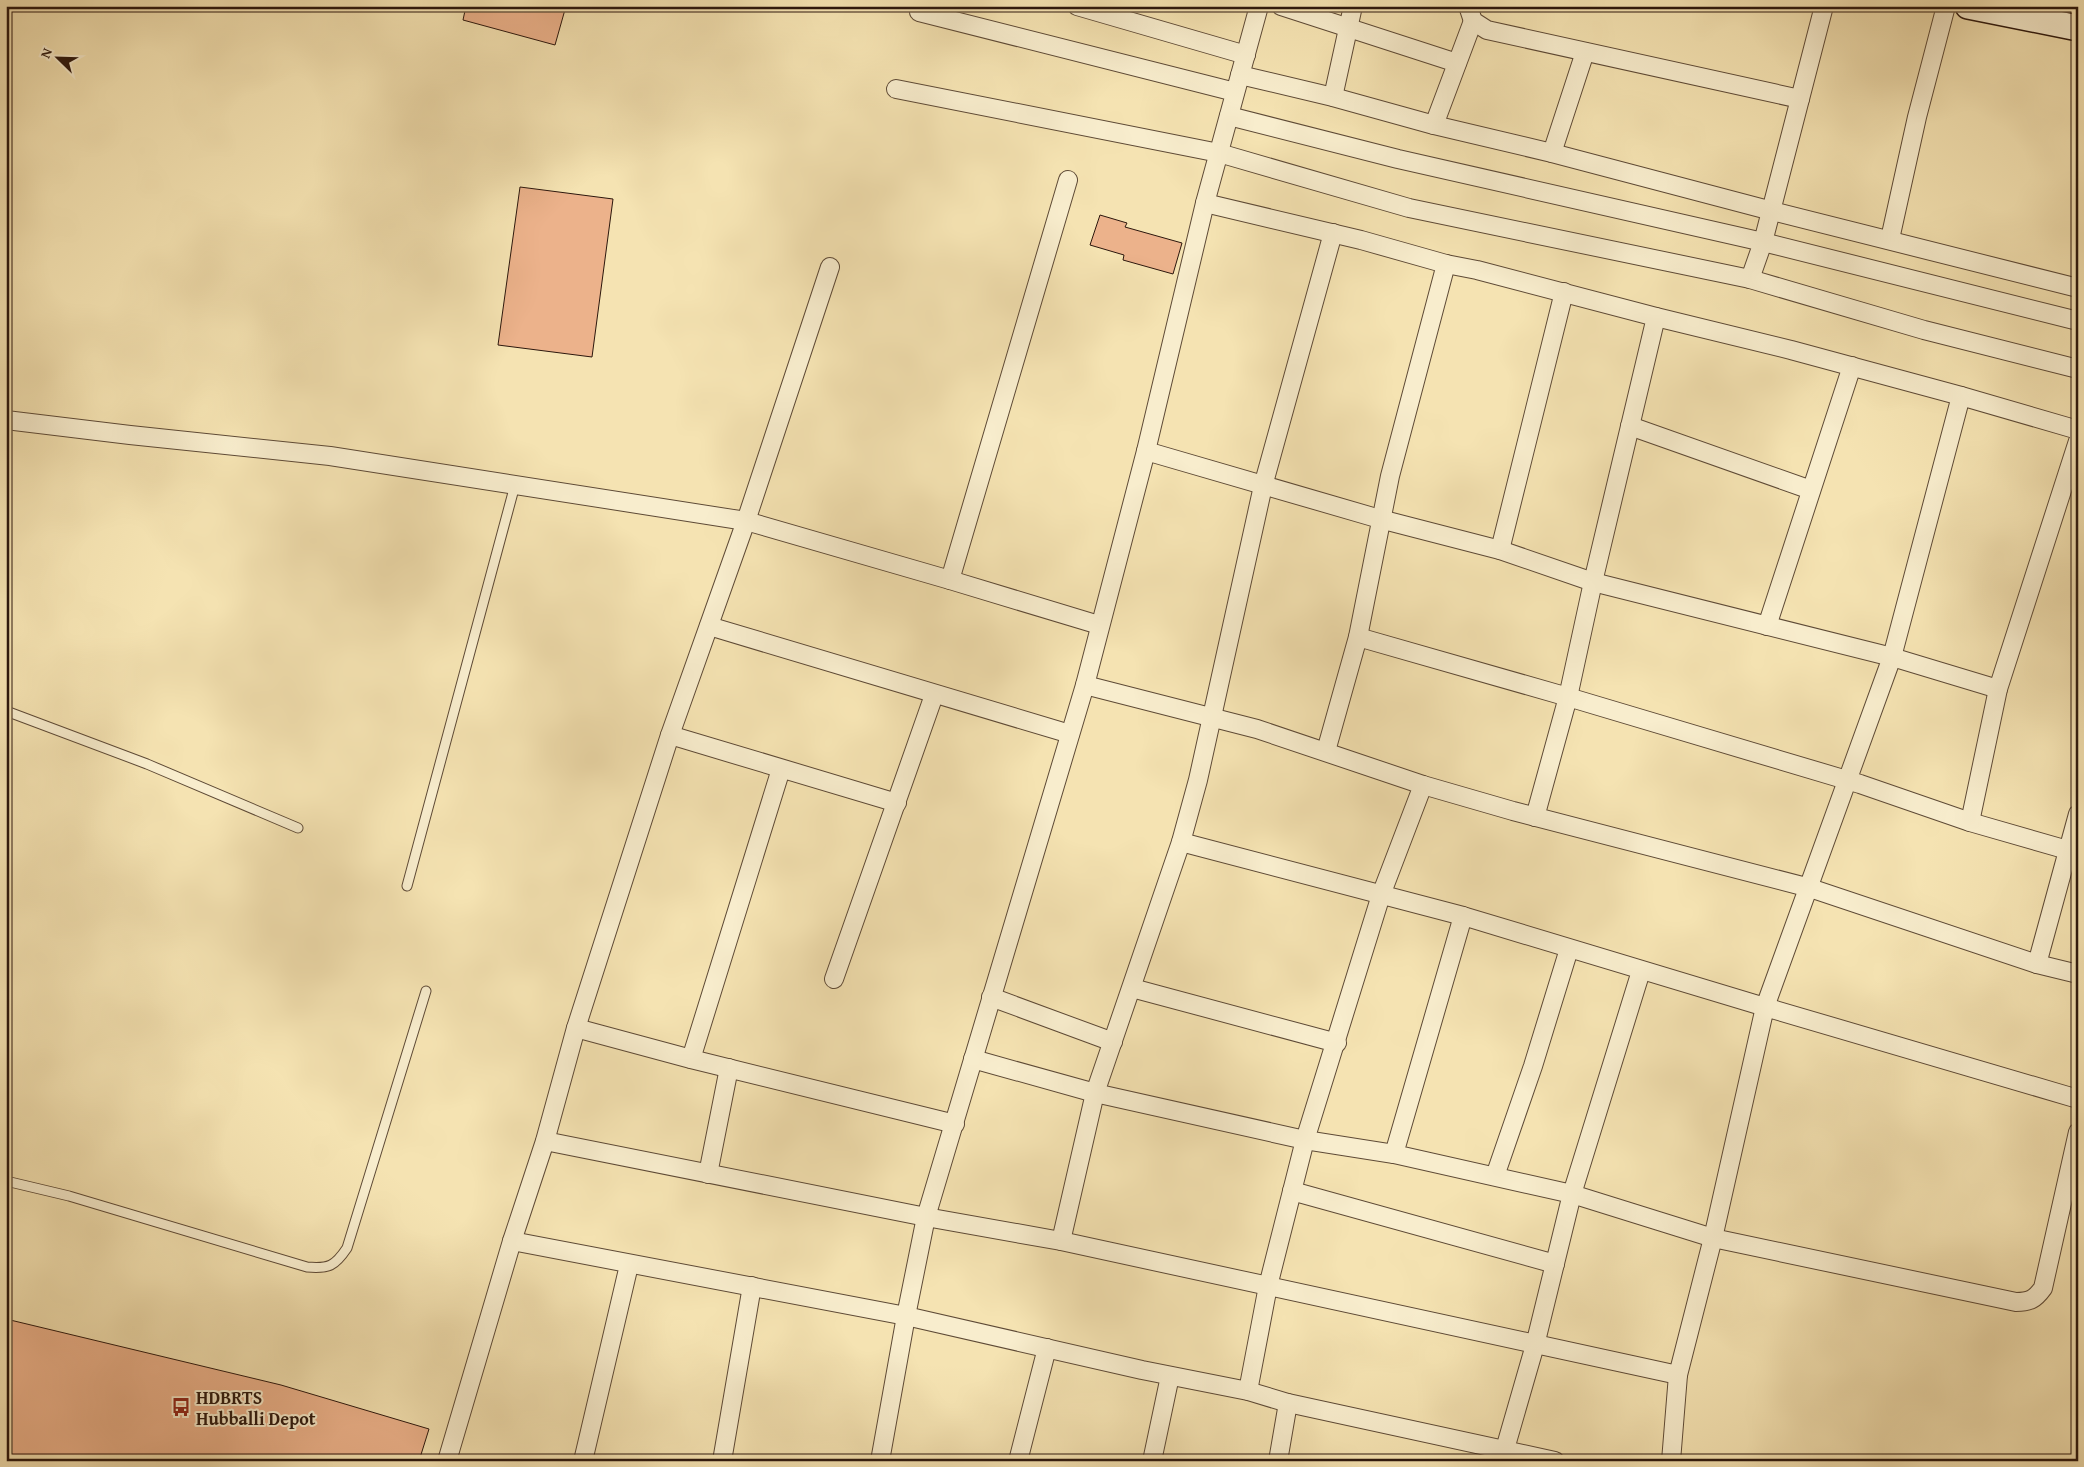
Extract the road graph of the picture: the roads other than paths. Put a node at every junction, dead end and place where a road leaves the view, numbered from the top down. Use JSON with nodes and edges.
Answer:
{"nodes":[{"id":1,"x":1077,"y":6,"type":"edge"},
{"id":2,"x":1259,"y":6,"type":"edge"},
{"id":3,"x":1281,"y":6,"type":"edge"},
{"id":4,"x":1353,"y":6,"type":"edge"},
{"id":5,"x":1824,"y":6,"type":"edge"},
{"id":6,"x":1946,"y":6,"type":"edge"},
{"id":7,"x":1968,"y":6,"type":"edge"},
{"id":8,"x":919,"y":12,"type":"dead end"},
{"id":9,"x":1470,"y":14,"type":"edge"},
{"id":10,"x":2076,"y":22,"type":"edge"},
{"id":11,"x":1348,"y":28,"type":"junction"},
{"id":12,"x":1585,"y":52,"type":"junction"},
{"id":13,"x":1246,"y":55,"type":"junction"},
{"id":14,"x":1457,"y":63,"type":"junction"},
{"id":15,"x":1240,"y":75,"type":"junction"},
{"id":16,"x":896,"y":89,"type":"dead end"},
{"id":17,"x":1235,"y":92,"type":"junction"},
{"id":18,"x":1333,"y":97,"type":"junction"},
{"id":19,"x":1800,"y":99,"type":"junction"},
{"id":20,"x":1229,"y":116,"type":"junction"},
{"id":21,"x":1434,"y":126,"type":"junction"},
{"id":22,"x":1219,"y":153,"type":"junction"},
{"id":23,"x":1552,"y":153,"type":"junction"},
{"id":24,"x":1068,"y":180,"type":"dead end"},
{"id":25,"x":1205,"y":203,"type":"junction"},
{"id":26,"x":1772,"y":211,"type":"junction"},
{"id":27,"x":1332,"y":233,"type":"junction"},
{"id":28,"x":1890,"y":239,"type":"junction"},
{"id":29,"x":1763,"y":242,"type":"junction"},
{"id":30,"x":1446,"y":264,"type":"junction"},
{"id":31,"x":830,"y":267,"type":"dead end"},
{"id":32,"x":1750,"y":279,"type":"junction"},
{"id":33,"x":2078,"y":288,"type":"edge"},
{"id":34,"x":1564,"y":292,"type":"junction"},
{"id":35,"x":1656,"y":317,"type":"junction"},
{"id":36,"x":2078,"y":321,"type":"edge"},
{"id":37,"x":1852,"y":366,"type":"junction"},
{"id":38,"x":2078,"y":369,"type":"edge"},
{"id":39,"x":1960,"y":396,"type":"junction"},
{"id":40,"x":6,"y":420,"type":"edge"},
{"id":41,"x":1630,"y":426,"type":"junction"},
{"id":42,"x":2078,"y":430,"type":"edge"},
{"id":43,"x":2078,"y":441,"type":"edge"},
{"id":44,"x":1146,"y":451,"type":"junction"},
{"id":45,"x":515,"y":485,"type":"junction"},
{"id":46,"x":1264,"y":486,"type":"junction"},
{"id":47,"x":1811,"y":490,"type":"junction"},
{"id":48,"x":1380,"y":519,"type":"junction"},
{"id":49,"x":746,"y":521,"type":"junction"},
{"id":50,"x":1500,"y":550,"type":"junction"},
{"id":51,"x":950,"y":580,"type":"junction"},
{"id":52,"x":1593,"y":582,"type":"junction"},
{"id":53,"x":1099,"y":625,"type":"junction"},
{"id":54,"x":709,"y":626,"type":"junction"},
{"id":55,"x":1767,"y":626,"type":"junction"},
{"id":56,"x":1358,"y":637,"type":"junction"},
{"id":57,"x":1892,"y":657,"type":"junction"},
{"id":58,"x":1084,"y":685,"type":"junction"},
{"id":59,"x":1998,"y":690,"type":"junction"},
{"id":60,"x":934,"y":695,"type":"junction"},
{"id":61,"x":1568,"y":697,"type":"junction"},
{"id":62,"x":6,"y":711,"type":"edge"},
{"id":63,"x":1213,"y":717,"type":"junction"},
{"id":64,"x":1070,"y":734,"type":"junction"},
{"id":65,"x":670,"y":735,"type":"junction"},
{"id":66,"x":1326,"y":751,"type":"junction"},
{"id":67,"x":781,"y":769,"type":"junction"},
{"id":68,"x":1848,"y":780,"type":"junction"},
{"id":69,"x":1423,"y":785,"type":"junction"},
{"id":70,"x":897,"y":803,"type":"junction"},
{"id":71,"x":2078,"y":814,"type":"edge"},
{"id":72,"x":1535,"y":817,"type":"junction"},
{"id":73,"x":1970,"y":822,"type":"junction"},
{"id":74,"x":298,"y":828,"type":"dead end"},
{"id":75,"x":1181,"y":842,"type":"junction"},
{"id":76,"x":2073,"y":852,"type":"edge"},
{"id":77,"x":406,"y":886,"type":"dead end"},
{"id":78,"x":1810,"y":888,"type":"junction"},
{"id":79,"x":1381,"y":895,"type":"junction"},
{"id":80,"x":1463,"y":916,"type":"junction"},
{"id":81,"x":1569,"y":949,"type":"junction"},
{"id":82,"x":2037,"y":964,"type":"junction"},
{"id":83,"x":1641,"y":971,"type":"junction"},
{"id":84,"x":2078,"y":974,"type":"edge"},
{"id":85,"x":834,"y":979,"type":"dead end"},
{"id":86,"x":1132,"y":988,"type":"junction"},
{"id":87,"x":426,"y":991,"type":"dead end"},
{"id":88,"x":991,"y":996,"type":"junction"},
{"id":89,"x":1765,"y":1007,"type":"junction"},
{"id":90,"x":576,"y":1028,"type":"junction"},
{"id":91,"x":1113,"y":1042,"type":"junction"},
{"id":92,"x":1337,"y":1043,"type":"junction"},
{"id":93,"x":691,"y":1059,"type":"junction"},
{"id":94,"x":973,"y":1059,"type":"junction"},
{"id":95,"x":729,"y":1068,"type":"junction"},
{"id":96,"x":1095,"y":1093,"type":"junction"},
{"id":97,"x":2078,"y":1099,"type":"edge"},
{"id":98,"x":955,"y":1124,"type":"junction"},
{"id":99,"x":2078,"y":1132,"type":"edge"},
{"id":100,"x":1305,"y":1140,"type":"junction"},
{"id":101,"x":545,"y":1141,"type":"junction"},
{"id":102,"x":1394,"y":1154,"type":"junction"},
{"id":103,"x":708,"y":1174,"type":"junction"},
{"id":104,"x":1495,"y":1176,"type":"junction"},
{"id":105,"x":6,"y":1181,"type":"edge"},
{"id":106,"x":1292,"y":1191,"type":"junction"},
{"id":107,"x":1572,"y":1194,"type":"junction"},
{"id":108,"x":926,"y":1217,"type":"junction"},
{"id":109,"x":1712,"y":1238,"type":"junction"},
{"id":110,"x":512,"y":1241,"type":"junction"},
{"id":111,"x":1061,"y":1241,"type":"junction"},
{"id":112,"x":629,"y":1264,"type":"junction"},
{"id":113,"x":1555,"y":1264,"type":"junction"},
{"id":114,"x":752,"y":1286,"type":"junction"},
{"id":115,"x":1268,"y":1286,"type":"junction"},
{"id":116,"x":906,"y":1316,"type":"junction"},
{"id":117,"x":1535,"y":1345,"type":"junction"},
{"id":118,"x":1047,"y":1348,"type":"junction"},
{"id":119,"x":1678,"y":1375,"type":"junction"},
{"id":120,"x":1170,"y":1376,"type":"junction"},
{"id":121,"x":1248,"y":1391,"type":"junction"},
{"id":122,"x":1288,"y":1402,"type":"junction"},
{"id":123,"x":1505,"y":1449,"type":"junction"},
{"id":124,"x":447,"y":1461,"type":"edge"},
{"id":125,"x":583,"y":1461,"type":"edge"},
{"id":126,"x":722,"y":1461,"type":"edge"},
{"id":127,"x":880,"y":1461,"type":"edge"},
{"id":128,"x":1018,"y":1461,"type":"edge"},
{"id":129,"x":1152,"y":1461,"type":"edge"},
{"id":130,"x":1278,"y":1461,"type":"edge"},
{"id":131,"x":1555,"y":1461,"type":"edge"},
{"id":132,"x":1671,"y":1461,"type":"edge"}],
"edges":[{"from":1,"to":13,"type":"street"},
{"from":2,"to":13,"type":"street"},
{"from":3,"to":11,"type":"street"},
{"from":4,"to":11,"type":"street"},
{"from":5,"to":19,"type":"street"},
{"from":6,"to":28,"type":"street"},
{"from":7,"to":10,"type":"street"},
{"from":8,"to":17,"type":"street"},
{"from":9,"to":12,"type":"street"},
{"from":9,"to":14,"type":"street"},
{"from":11,"to":14,"type":"street"},
{"from":11,"to":18,"type":"street"},
{"from":12,"to":19,"type":"street"},
{"from":12,"to":23,"type":"street"},
{"from":13,"to":15,"type":"street"},
{"from":14,"to":21,"type":"street"},
{"from":15,"to":17,"type":"street"},
{"from":15,"to":18,"type":"street"},
{"from":16,"to":22,"type":"street"},
{"from":17,"to":20,"type":"street"},
{"from":18,"to":21,"type":"street"},
{"from":19,"to":26,"type":"street"},
{"from":20,"to":22,"type":"street"},
{"from":20,"to":29,"type":"street"},
{"from":21,"to":23,"type":"street"},
{"from":22,"to":25,"type":"street"},
{"from":22,"to":32,"type":"street"},
{"from":23,"to":26,"type":"street"},
{"from":24,"to":51,"type":"street"},
{"from":25,"to":27,"type":"street"},
{"from":25,"to":44,"type":"street"},
{"from":26,"to":28,"type":"street"},
{"from":26,"to":29,"type":"street"},
{"from":27,"to":30,"type":"street"},
{"from":27,"to":46,"type":"street"},
{"from":28,"to":33,"type":"street"},
{"from":29,"to":32,"type":"street"},
{"from":29,"to":36,"type":"street"},
{"from":30,"to":34,"type":"street"},
{"from":30,"to":48,"type":"street"},
{"from":31,"to":49,"type":"street"},
{"from":32,"to":38,"type":"street"},
{"from":34,"to":35,"type":"street"},
{"from":34,"to":50,"type":"street"},
{"from":35,"to":37,"type":"street"},
{"from":35,"to":41,"type":"street"},
{"from":37,"to":39,"type":"street"},
{"from":37,"to":47,"type":"street"},
{"from":39,"to":42,"type":"street"},
{"from":39,"to":57,"type":"street"},
{"from":40,"to":45,"type":"street"},
{"from":41,"to":47,"type":"street"},
{"from":41,"to":52,"type":"street"},
{"from":43,"to":59,"type":"street"},
{"from":44,"to":46,"type":"street"},
{"from":44,"to":53,"type":"street"},
{"from":45,"to":49,"type":"street"},
{"from":45,"to":77,"type":"lane"},
{"from":46,"to":48,"type":"street"},
{"from":46,"to":63,"type":"street"},
{"from":47,"to":55,"type":"street"},
{"from":48,"to":50,"type":"street"},
{"from":48,"to":56,"type":"street"},
{"from":49,"to":51,"type":"street"},
{"from":49,"to":54,"type":"street"},
{"from":50,"to":52,"type":"street"},
{"from":51,"to":53,"type":"street"},
{"from":52,"to":55,"type":"street"},
{"from":52,"to":61,"type":"street"},
{"from":53,"to":58,"type":"street"},
{"from":54,"to":60,"type":"street"},
{"from":54,"to":65,"type":"street"},
{"from":55,"to":57,"type":"street"},
{"from":56,"to":61,"type":"street"},
{"from":56,"to":66,"type":"street"},
{"from":57,"to":59,"type":"street"},
{"from":57,"to":68,"type":"street"},
{"from":58,"to":63,"type":"street"},
{"from":58,"to":64,"type":"street"},
{"from":59,"to":73,"type":"street"},
{"from":60,"to":64,"type":"street"},
{"from":60,"to":70,"type":"street"},
{"from":61,"to":68,"type":"street"},
{"from":61,"to":72,"type":"street"},
{"from":62,"to":74,"type":"lane"},
{"from":63,"to":66,"type":"street"},
{"from":63,"to":75,"type":"street"},
{"from":64,"to":88,"type":"street"},
{"from":65,"to":67,"type":"street"},
{"from":65,"to":90,"type":"street"},
{"from":66,"to":69,"type":"street"},
{"from":67,"to":70,"type":"street"},
{"from":67,"to":93,"type":"street"},
{"from":68,"to":73,"type":"street"},
{"from":68,"to":78,"type":"street"},
{"from":69,"to":72,"type":"street"},
{"from":69,"to":79,"type":"street"},
{"from":70,"to":85,"type":"street"},
{"from":71,"to":76,"type":"street"},
{"from":72,"to":78,"type":"street"},
{"from":73,"to":76,"type":"street"},
{"from":75,"to":79,"type":"street"},
{"from":75,"to":86,"type":"street"},
{"from":76,"to":82,"type":"street"},
{"from":78,"to":82,"type":"street"},
{"from":78,"to":89,"type":"street"},
{"from":79,"to":80,"type":"street"},
{"from":79,"to":92,"type":"street"},
{"from":80,"to":81,"type":"street"},
{"from":80,"to":102,"type":"street"},
{"from":81,"to":83,"type":"street"},
{"from":81,"to":104,"type":"street"},
{"from":82,"to":84,"type":"street"},
{"from":83,"to":89,"type":"street"},
{"from":83,"to":107,"type":"street"},
{"from":86,"to":91,"type":"street"},
{"from":86,"to":92,"type":"street"},
{"from":87,"to":105,"type":"lane"},
{"from":88,"to":91,"type":"street"},
{"from":88,"to":94,"type":"street"},
{"from":89,"to":97,"type":"street"},
{"from":89,"to":109,"type":"street"},
{"from":90,"to":93,"type":"street"},
{"from":90,"to":101,"type":"street"},
{"from":91,"to":96,"type":"street"},
{"from":92,"to":100,"type":"street"},
{"from":93,"to":95,"type":"street"},
{"from":94,"to":96,"type":"street"},
{"from":94,"to":98,"type":"street"},
{"from":95,"to":98,"type":"street"},
{"from":95,"to":103,"type":"street"},
{"from":96,"to":100,"type":"street"},
{"from":96,"to":111,"type":"street"},
{"from":98,"to":108,"type":"street"},
{"from":99,"to":109,"type":"street"},
{"from":100,"to":102,"type":"street"},
{"from":100,"to":106,"type":"street"},
{"from":101,"to":103,"type":"street"},
{"from":101,"to":110,"type":"street"},
{"from":102,"to":104,"type":"street"},
{"from":103,"to":108,"type":"street"},
{"from":104,"to":107,"type":"street"},
{"from":106,"to":113,"type":"street"},
{"from":106,"to":115,"type":"street"},
{"from":107,"to":109,"type":"street"},
{"from":107,"to":113,"type":"street"},
{"from":108,"to":111,"type":"street"},
{"from":108,"to":116,"type":"street"},
{"from":109,"to":119,"type":"street"},
{"from":110,"to":112,"type":"street"},
{"from":110,"to":124,"type":"street"},
{"from":111,"to":115,"type":"street"},
{"from":112,"to":114,"type":"street"},
{"from":112,"to":125,"type":"street"},
{"from":113,"to":117,"type":"street"},
{"from":114,"to":116,"type":"street"},
{"from":114,"to":126,"type":"street"},
{"from":115,"to":117,"type":"street"},
{"from":115,"to":121,"type":"street"},
{"from":116,"to":118,"type":"street"},
{"from":116,"to":127,"type":"street"},
{"from":117,"to":119,"type":"street"},
{"from":117,"to":123,"type":"street"},
{"from":118,"to":120,"type":"street"},
{"from":118,"to":128,"type":"street"},
{"from":119,"to":132,"type":"street"},
{"from":120,"to":121,"type":"street"},
{"from":120,"to":129,"type":"street"},
{"from":121,"to":122,"type":"street"},
{"from":122,"to":123,"type":"street"},
{"from":122,"to":130,"type":"street"},
{"from":123,"to":131,"type":"street"}]}
